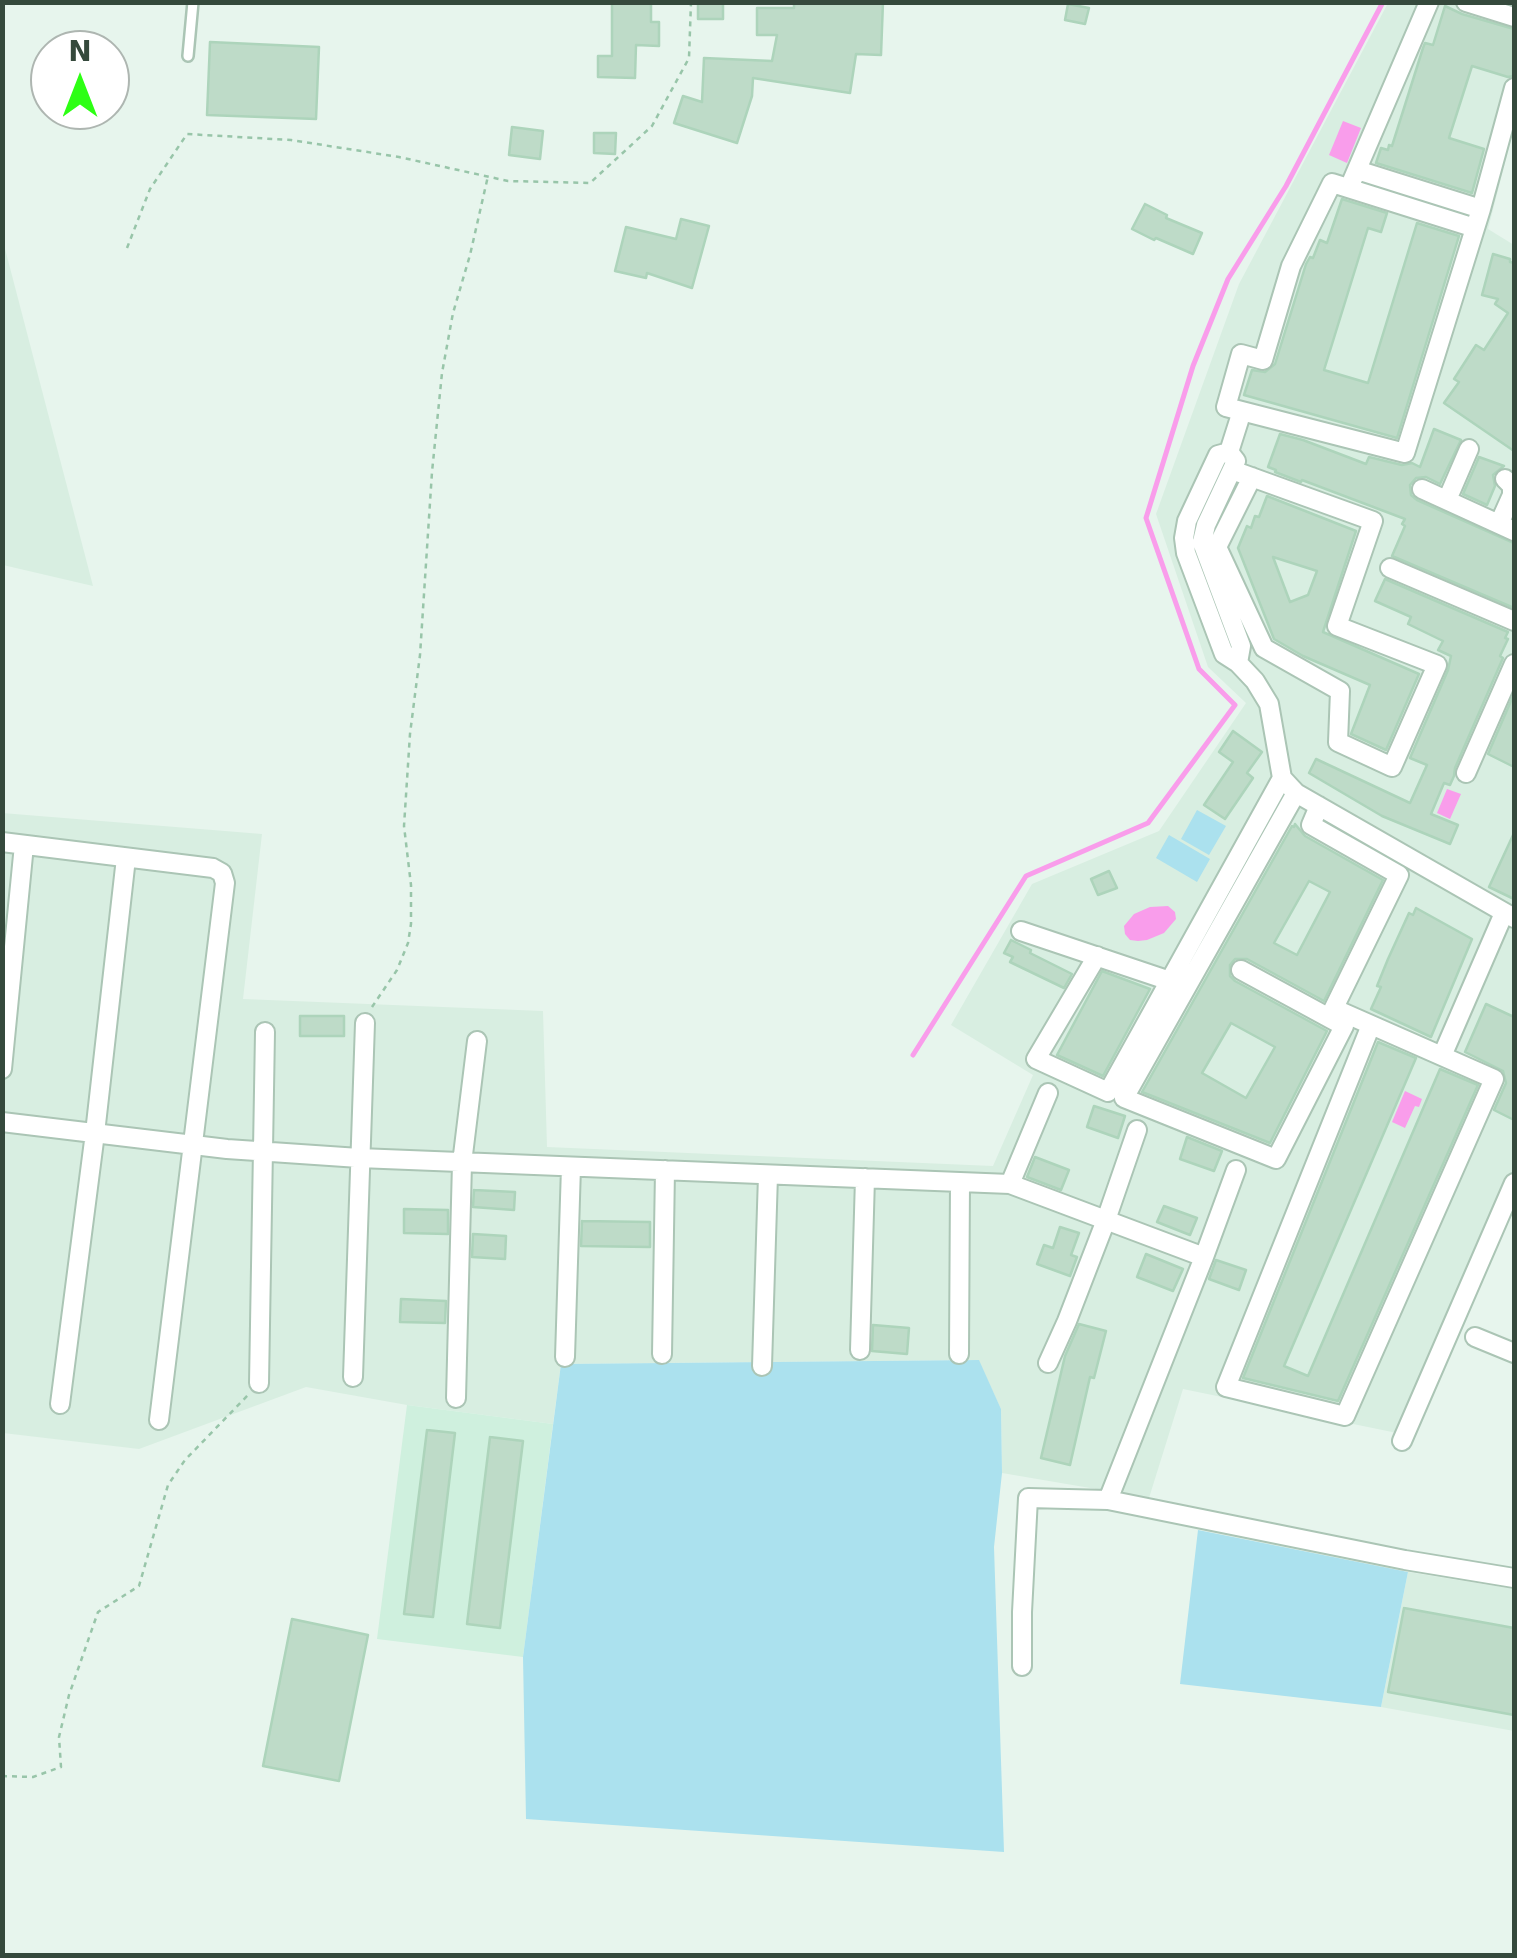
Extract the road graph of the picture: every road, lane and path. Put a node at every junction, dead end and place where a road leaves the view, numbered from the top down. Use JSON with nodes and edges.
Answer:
{"nodes":[{"id":1,"x":193,"y":2,"type":"edge"},
{"id":2,"x":691,"y":2,"type":"edge"},
{"id":3,"x":1430,"y":2,"type":"edge"},
{"id":4,"x":1466,"y":2,"type":"edge"},
{"id":5,"x":1514,"y":17,"type":"edge"},
{"id":6,"x":188,"y":56,"type":"dead end"},
{"id":7,"x":1514,"y":88,"type":"edge"},
{"id":8,"x":1356,"y":170,"type":"junction"},
{"id":9,"x":488,"y":176,"type":"junction"},
{"id":10,"x":1349,"y":188,"type":"junction"},
{"id":11,"x":1481,"y":209,"type":"junction"},
{"id":12,"x":1475,"y":228,"type":"junction"},
{"id":13,"x":127,"y":248,"type":"dead end"},
{"id":14,"x":1242,"y":411,"type":"junction"},
{"id":15,"x":1469,"y":449,"type":"dead end"},
{"id":16,"x":1230,"y":461,"type":"junction"},
{"id":17,"x":1252,"y":477,"type":"junction"},
{"id":18,"x":1505,"y":480,"type":"dead end"},
{"id":19,"x":1422,"y":489,"type":"dead end"},
{"id":20,"x":1447,"y":500,"type":"junction"},
{"id":21,"x":1507,"y":527,"type":"edge"},
{"id":22,"x":1390,"y":568,"type":"dead end"},
{"id":23,"x":1514,"y":621,"type":"edge"},
{"id":24,"x":1514,"y":664,"type":"edge"},
{"id":25,"x":1466,"y":773,"type":"dead end"},
{"id":26,"x":1282,"y":778,"type":"junction"},
{"id":27,"x":1296,"y":793,"type":"junction"},
{"id":28,"x":1319,"y":806,"type":"junction"},
{"id":29,"x":2,"y":842,"type":"edge"},
{"id":30,"x":24,"y":845,"type":"junction"},
{"id":31,"x":126,"y":858,"type":"junction"},
{"id":32,"x":1509,"y":915,"type":"edge"},
{"id":33,"x":1021,"y":931,"type":"dead end"},
{"id":34,"x":1097,"y":956,"type":"junction"},
{"id":35,"x":1240,"y":970,"type":"dead end"},
{"id":36,"x":1170,"y":981,"type":"junction"},
{"id":37,"x":1332,"y":1013,"type":"junction"},
{"id":38,"x":365,"y":1023,"type":"joint"},
{"id":39,"x":1371,"y":1025,"type":"junction"},
{"id":40,"x":265,"y":1032,"type":"dead end"},
{"id":41,"x":477,"y":1041,"type":"dead end"},
{"id":42,"x":1442,"y":1056,"type":"junction"},
{"id":43,"x":2,"y":1069,"type":"edge"},
{"id":44,"x":1048,"y":1094,"type":"dead end"},
{"id":45,"x":2,"y":1122,"type":"edge"},
{"id":46,"x":1136,"y":1130,"type":"dead end"},
{"id":47,"x":96,"y":1133,"type":"junction"},
{"id":48,"x":193,"y":1145,"type":"junction"},
{"id":49,"x":263,"y":1152,"type":"junction"},
{"id":50,"x":359,"y":1158,"type":"junction"},
{"id":51,"x":462,"y":1162,"type":"junction"},
{"id":52,"x":572,"y":1167,"type":"junction"},
{"id":53,"x":665,"y":1170,"type":"junction"},
{"id":54,"x":1236,"y":1170,"type":"dead end"},
{"id":55,"x":768,"y":1174,"type":"junction"},
{"id":56,"x":865,"y":1178,"type":"junction"},
{"id":57,"x":960,"y":1182,"type":"junction"},
{"id":58,"x":1514,"y":1183,"type":"edge"},
{"id":59,"x":1010,"y":1184,"type":"junction"},
{"id":60,"x":1106,"y":1220,"type":"junction"},
{"id":61,"x":1204,"y":1257,"type":"junction"},
{"id":62,"x":1476,"y":1337,"type":"dead end"},
{"id":63,"x":860,"y":1350,"type":"dead end"},
{"id":64,"x":662,"y":1354,"type":"dead end"},
{"id":65,"x":959,"y":1354,"type":"dead end"},
{"id":66,"x":1514,"y":1354,"type":"edge"},
{"id":67,"x":565,"y":1357,"type":"dead end"},
{"id":68,"x":1048,"y":1363,"type":"dead end"},
{"id":69,"x":762,"y":1366,"type":"dead end"},
{"id":70,"x":353,"y":1377,"type":"dead end"},
{"id":71,"x":259,"y":1383,"type":"joint"},
{"id":72,"x":456,"y":1398,"type":"dead end"},
{"id":73,"x":60,"y":1404,"type":"dead end"},
{"id":74,"x":159,"y":1420,"type":"dead end"},
{"id":75,"x":1402,"y":1441,"type":"dead end"},
{"id":76,"x":1108,"y":1500,"type":"junction"},
{"id":77,"x":1514,"y":1578,"type":"edge"},
{"id":78,"x":1022,"y":1666,"type":"dead end"},
{"id":79,"x":2,"y":1776,"type":"edge"}],
"edges":[{"from":1,"to":6,"type":"lane"},
{"from":2,"to":9,"type":"path"},
{"from":3,"to":8,"type":"street"},
{"from":4,"to":5,"type":"street"},
{"from":7,"to":11,"type":"street"},
{"from":8,"to":10,"type":"street"},
{"from":8,"to":11,"type":"street"},
{"from":9,"to":13,"type":"path"},
{"from":9,"to":38,"type":"path"},
{"from":10,"to":12,"type":"street"},
{"from":10,"to":14,"type":"street"},
{"from":11,"to":12,"type":"street"},
{"from":12,"to":14,"type":"street"},
{"from":14,"to":16,"type":"street"},
{"from":15,"to":20,"type":"street"},
{"from":16,"to":17,"type":"street"},
{"from":16,"to":26,"type":"street"},
{"from":17,"to":17,"type":"street"},
{"from":18,"to":21,"type":"street"},
{"from":19,"to":20,"type":"street"},
{"from":20,"to":21,"type":"street"},
{"from":22,"to":23,"type":"street"},
{"from":24,"to":25,"type":"street"},
{"from":26,"to":27,"type":"street"},
{"from":26,"to":36,"type":"street"},
{"from":27,"to":28,"type":"street"},
{"from":27,"to":37,"type":"street"},
{"from":28,"to":32,"type":"street"},
{"from":28,"to":37,"type":"street"},
{"from":29,"to":30,"type":"street"},
{"from":30,"to":31,"type":"street"},
{"from":30,"to":43,"type":"street"},
{"from":31,"to":47,"type":"street"},
{"from":31,"to":48,"type":"street"},
{"from":32,"to":42,"type":"street"},
{"from":33,"to":34,"type":"street"},
{"from":34,"to":36,"type":"street"},
{"from":34,"to":36,"type":"street"},
{"from":35,"to":37,"type":"street"},
{"from":37,"to":39,"type":"street"},
{"from":38,"to":50,"type":"street"},
{"from":39,"to":42,"type":"street"},
{"from":39,"to":42,"type":"street"},
{"from":40,"to":49,"type":"street"},
{"from":41,"to":51,"type":"street"},
{"from":44,"to":59,"type":"street"},
{"from":45,"to":47,"type":"street"},
{"from":46,"to":60,"type":"street"},
{"from":47,"to":48,"type":"street"},
{"from":47,"to":73,"type":"street"},
{"from":48,"to":49,"type":"street"},
{"from":48,"to":74,"type":"street"},
{"from":49,"to":50,"type":"street"},
{"from":49,"to":71,"type":"street"},
{"from":50,"to":51,"type":"street"},
{"from":50,"to":70,"type":"street"},
{"from":51,"to":52,"type":"street"},
{"from":51,"to":72,"type":"street"},
{"from":52,"to":53,"type":"street"},
{"from":52,"to":67,"type":"street"},
{"from":53,"to":55,"type":"street"},
{"from":53,"to":64,"type":"street"},
{"from":54,"to":61,"type":"street"},
{"from":55,"to":56,"type":"street"},
{"from":55,"to":69,"type":"street"},
{"from":56,"to":57,"type":"street"},
{"from":56,"to":63,"type":"street"},
{"from":57,"to":59,"type":"street"},
{"from":57,"to":65,"type":"street"},
{"from":58,"to":75,"type":"street"},
{"from":59,"to":60,"type":"street"},
{"from":60,"to":61,"type":"street"},
{"from":60,"to":68,"type":"street"},
{"from":61,"to":76,"type":"street"},
{"from":62,"to":66,"type":"street"},
{"from":71,"to":79,"type":"path"},
{"from":76,"to":77,"type":"street"},
{"from":76,"to":78,"type":"street"}]}
